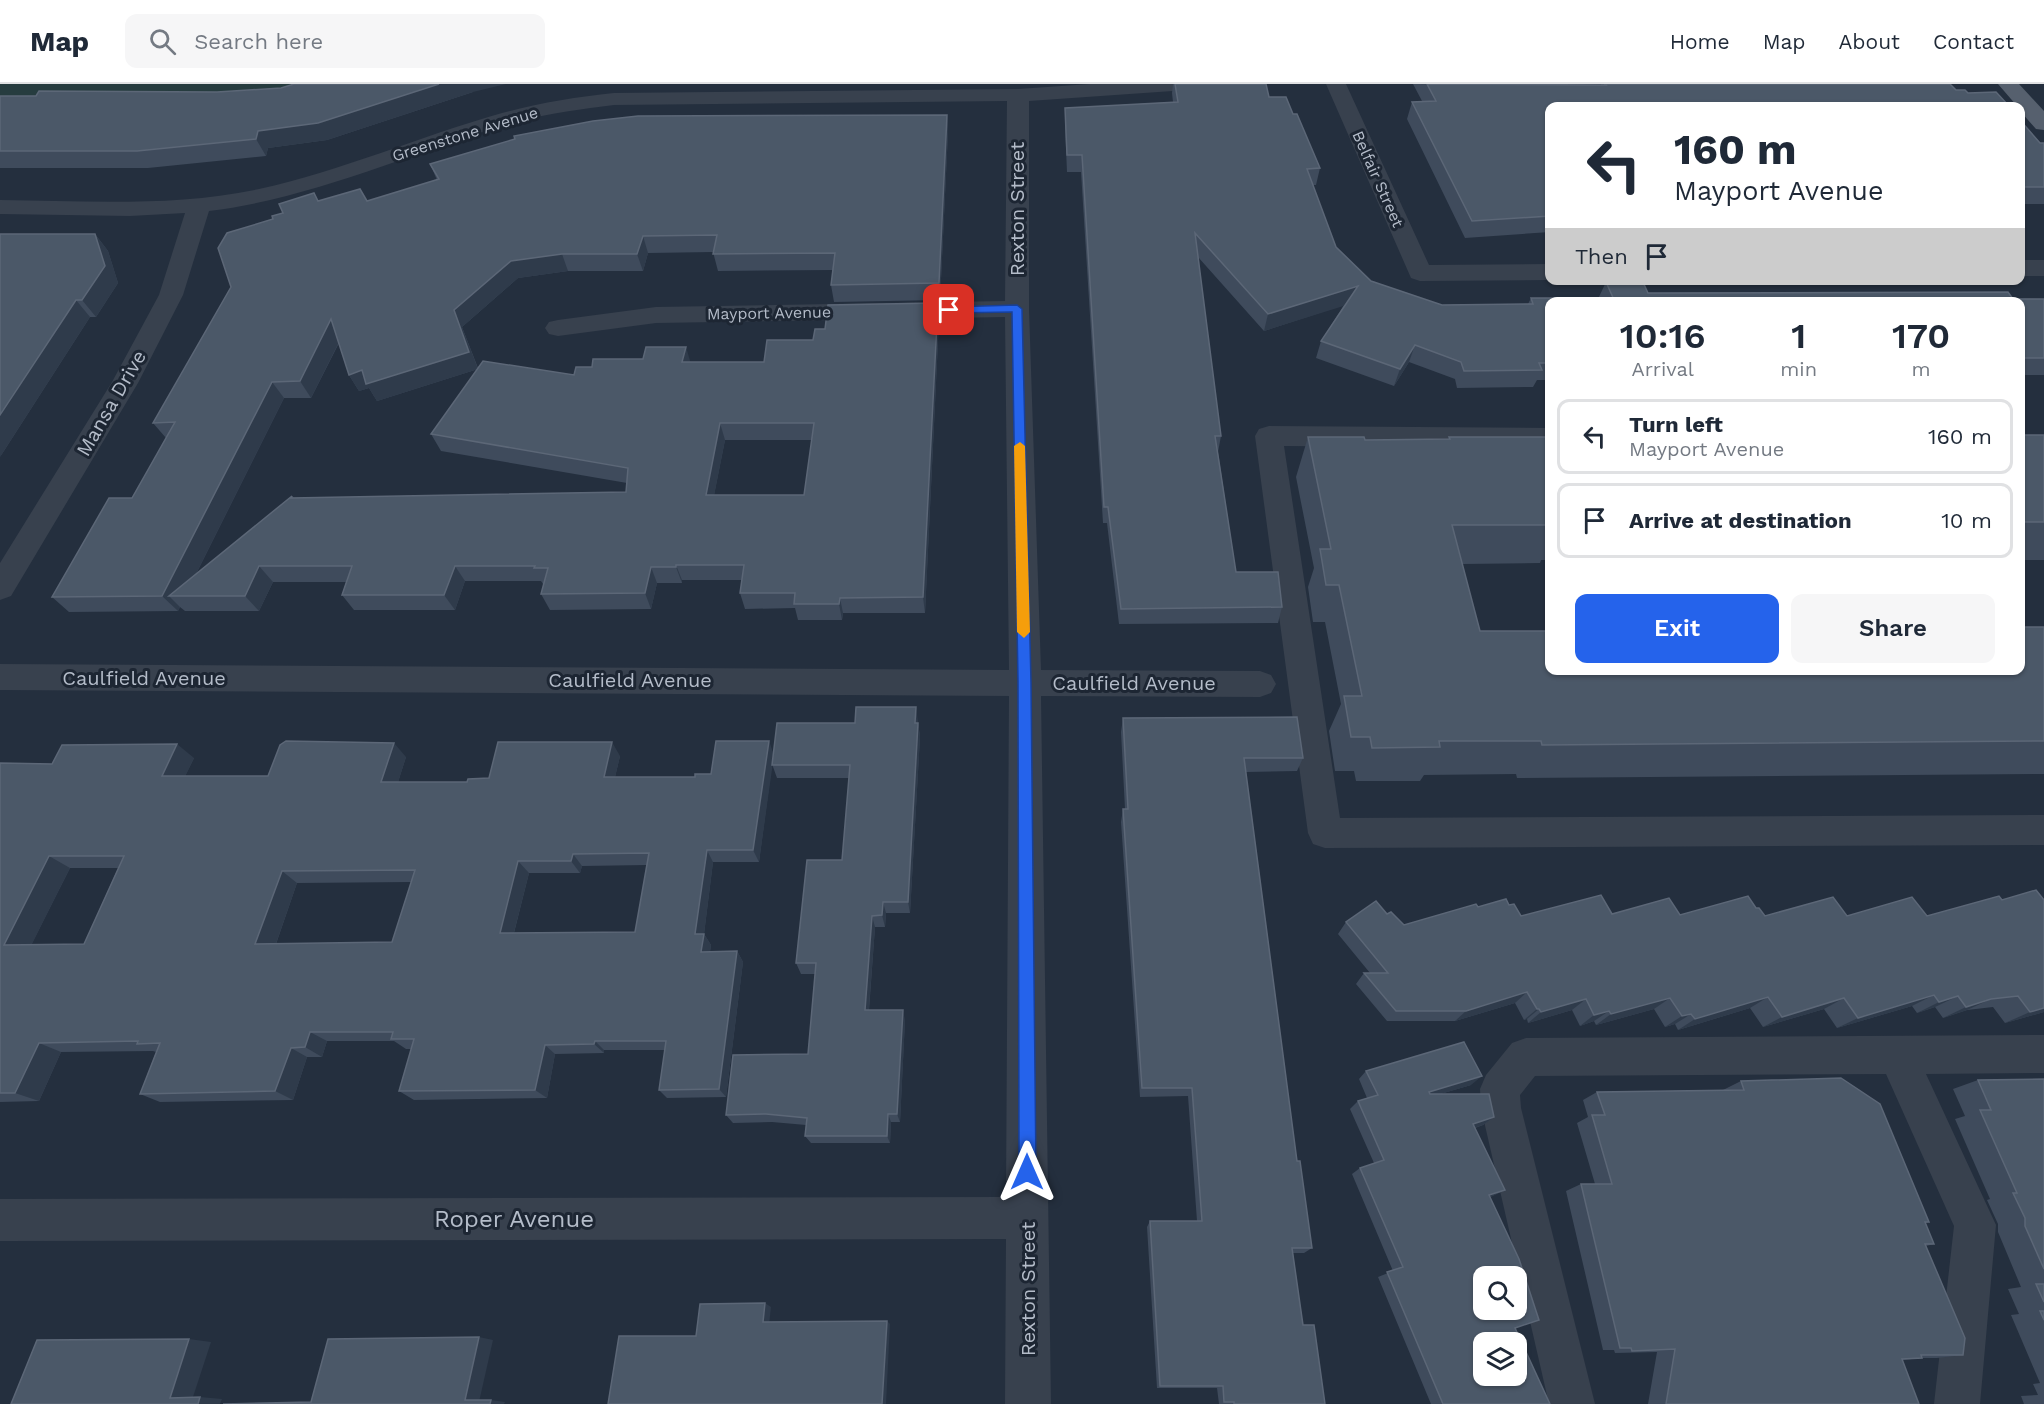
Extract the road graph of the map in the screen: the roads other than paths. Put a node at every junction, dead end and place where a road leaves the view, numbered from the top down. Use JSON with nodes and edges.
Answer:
{"nodes":[{"id":1,"x":1187,"y":84,"type":"edge"},
{"id":2,"x":1336,"y":84,"type":"edge"},
{"id":3,"x":2008,"y":84,"type":"edge"},
{"id":4,"x":1018,"y":94,"type":"junction"},
{"id":5,"x":2024,"y":102,"type":"edge"},
{"id":6,"x":2025,"y":103,"type":"edge"},
{"id":7,"x":2044,"y":124,"type":"edge"},
{"id":8,"x":0,"y":207,"type":"edge"},
{"id":9,"x":199,"y":207,"type":"junction"},
{"id":10,"x":2025,"y":268,"type":"edge"},
{"id":11,"x":2044,"y":268,"type":"edge"},
{"id":12,"x":1545,"y":272,"type":"edge"},
{"id":13,"x":1017,"y":309,"type":"junction"},
{"id":14,"x":558,"y":328,"type":"dead end"},
{"id":15,"x":1545,"y":438,"type":"edge"},
{"id":16,"x":0,"y":588,"type":"edge"},
{"id":17,"x":0,"y":677,"type":"edge"},
{"id":18,"x":1024,"y":682,"type":"junction"},
{"id":19,"x":1260,"y":684,"type":"dead end"},
{"id":20,"x":2044,"y":830,"type":"edge"},
{"id":21,"x":2044,"y":1054,"type":"edge"},
{"id":22,"x":1897,"y":1055,"type":"junction"},
{"id":23,"x":1027,"y":1218,"type":"junction"},
{"id":24,"x":0,"y":1220,"type":"edge"},
{"id":25,"x":1028,"y":1404,"type":"edge"},
{"id":26,"x":1572,"y":1404,"type":"edge"},
{"id":27,"x":1957,"y":1404,"type":"edge"}],
"edges":[{"from":1,"to":4,"type":"street","name":"Greenstone Avenue"},
{"from":2,"to":12,"type":"street","name":"Belfair Street"},
{"from":3,"to":5,"type":"main road"},
{"from":4,"to":9,"type":"street","name":"Greenstone Avenue"},
{"from":4,"to":13,"type":"street","name":"Rexton Street"},
{"from":6,"to":7,"type":"main road"},
{"from":8,"to":9,"type":"street","name":"Greenstone Avenue"},
{"from":9,"to":16,"type":"street","name":"Mansa Drive"},
{"from":10,"to":11,"type":"street"},
{"from":13,"to":14,"type":"street","name":"Mayport Avenue"},
{"from":13,"to":18,"type":"street","name":"Rexton Street"},
{"from":15,"to":20,"type":"street"},
{"from":17,"to":18,"type":"street","name":"Caulfield Avenue"},
{"from":18,"to":19,"type":"street","name":"Caulfield Avenue"},
{"from":18,"to":23,"type":"street","name":"Rexton Street"},
{"from":21,"to":22,"type":"street"},
{"from":22,"to":26,"type":"street"},
{"from":22,"to":27,"type":"street"},
{"from":23,"to":24,"type":"street","name":"Roper Avenue"},
{"from":23,"to":25,"type":"street","name":"Rexton Street"}]}
